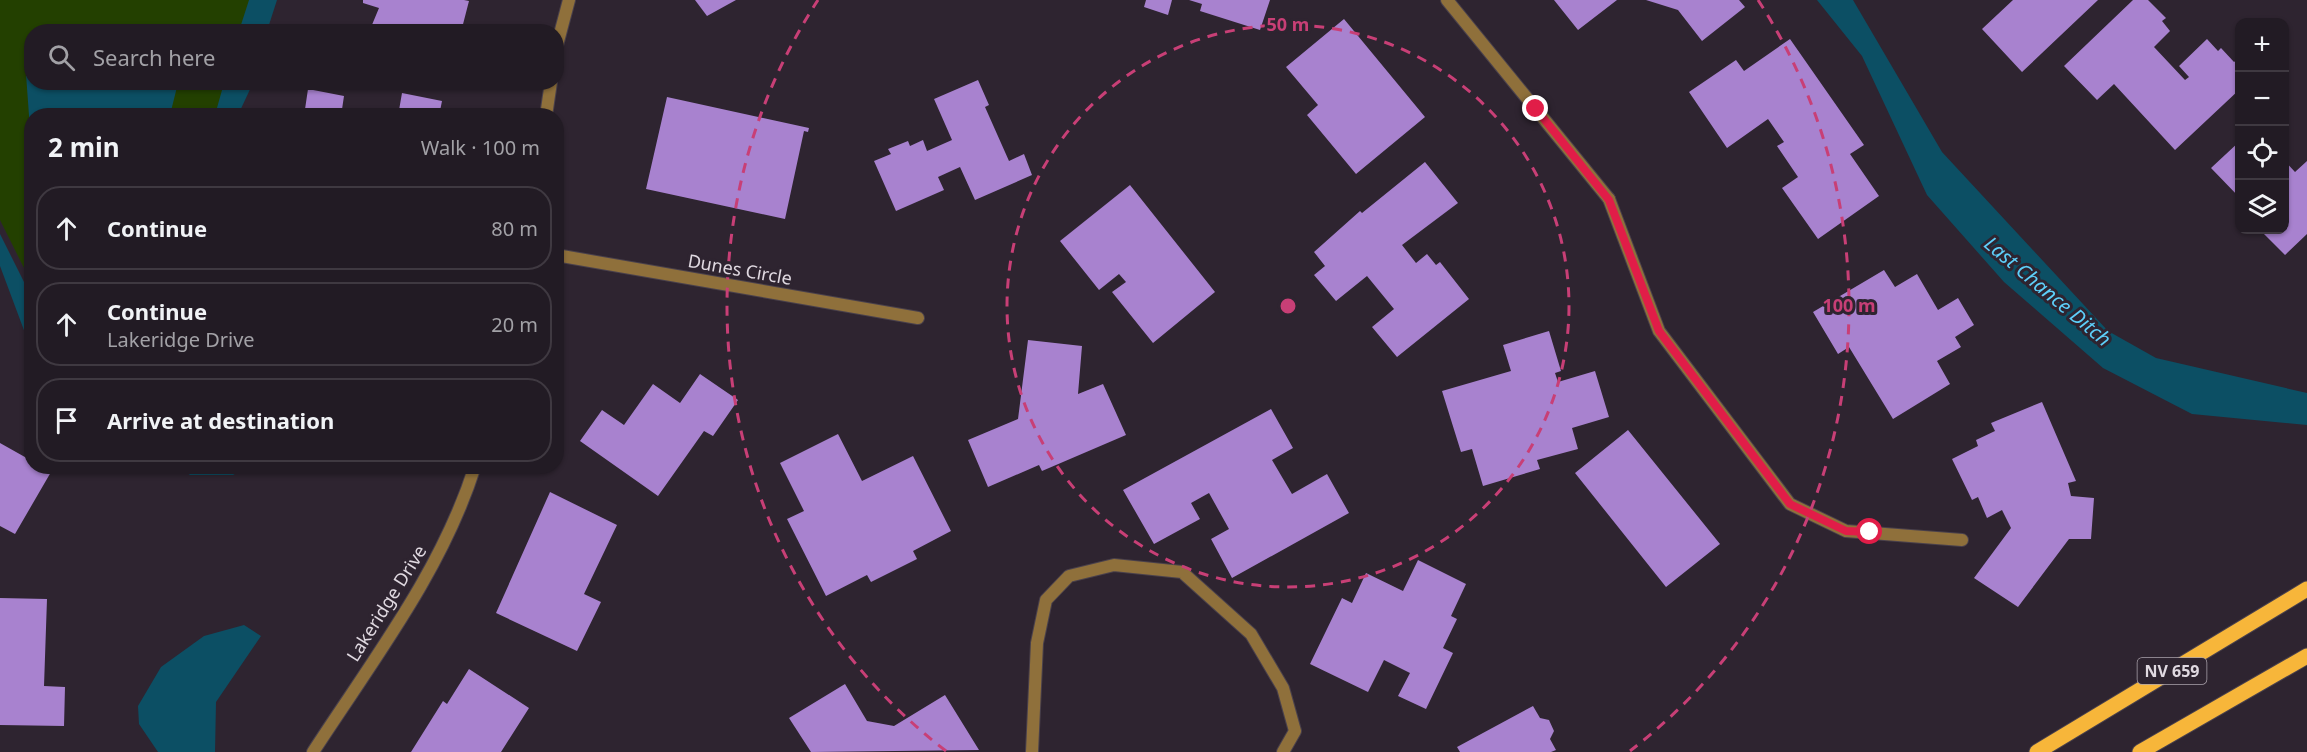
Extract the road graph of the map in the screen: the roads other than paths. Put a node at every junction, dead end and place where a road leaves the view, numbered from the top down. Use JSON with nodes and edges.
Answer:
{"nodes":[{"id":1,"x":568,"y":0,"type":"edge"},
{"id":2,"x":1447,"y":0,"type":"edge"},
{"id":3,"x":562,"y":24,"type":"edge"},
{"id":4,"x":550,"y":90,"type":"edge"},
{"id":5,"x":547,"y":108,"type":"edge"},
{"id":6,"x":564,"y":256,"type":"edge"},
{"id":7,"x":918,"y":318,"type":"dead end"},
{"id":8,"x":473,"y":474,"type":"edge"},
{"id":9,"x":1962,"y":540,"type":"dead end"},
{"id":10,"x":2307,"y":589,"type":"edge"},
{"id":11,"x":2307,"y":656,"type":"edge"},
{"id":12,"x":313,"y":752,"type":"edge"},
{"id":13,"x":1032,"y":752,"type":"edge"},
{"id":14,"x":1283,"y":752,"type":"edge"},
{"id":15,"x":2037,"y":752,"type":"edge"},
{"id":16,"x":2140,"y":752,"type":"edge"}],
"edges":[{"from":1,"to":3,"type":"street"},
{"from":2,"to":9,"type":"street"},
{"from":4,"to":5,"type":"street"},
{"from":6,"to":7,"type":"street","name":"Dunes Circle"},
{"from":8,"to":12,"type":"street","name":"Lakeridge Drive"},
{"from":10,"to":15,"type":"main road","number":"NV 659"},
{"from":11,"to":16,"type":"main road","number":"NV 659"},
{"from":13,"to":14,"type":"street"}]}
